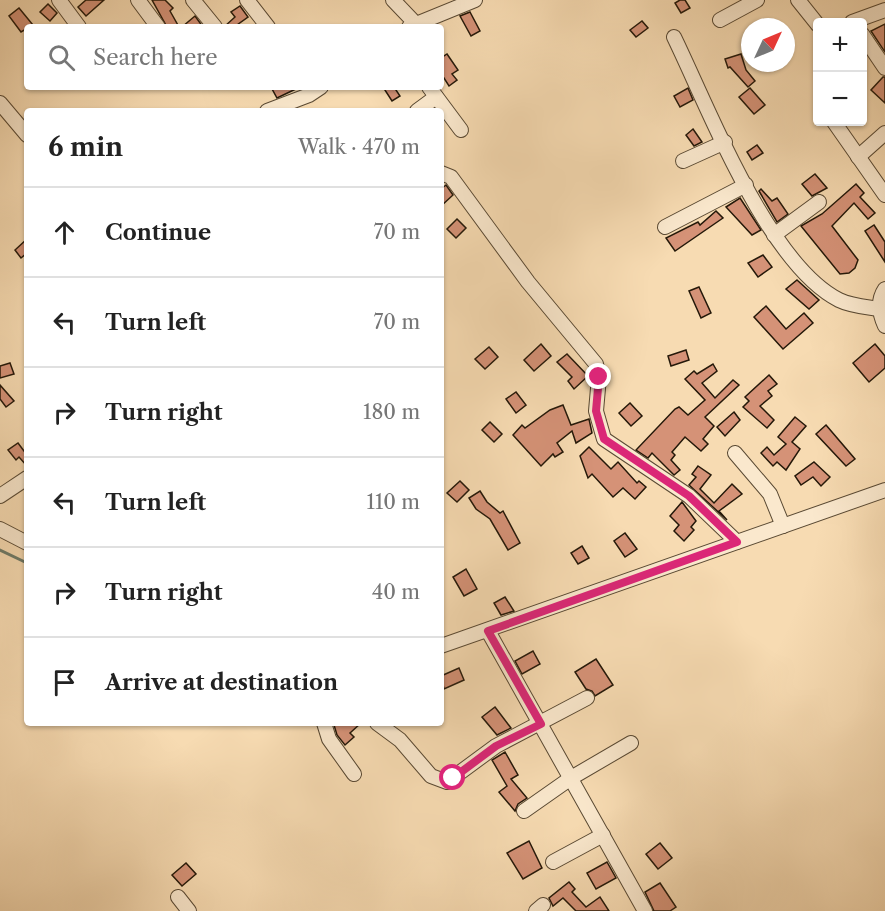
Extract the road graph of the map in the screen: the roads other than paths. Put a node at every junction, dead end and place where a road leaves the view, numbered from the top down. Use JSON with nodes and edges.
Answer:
{"nodes":[{"id":1,"x":59,"y":0,"type":"edge"},
{"id":2,"x":138,"y":0,"type":"edge"},
{"id":3,"x":193,"y":0,"type":"edge"},
{"id":4,"x":247,"y":0,"type":"edge"},
{"id":5,"x":393,"y":0,"type":"edge"},
{"id":6,"x":475,"y":0,"type":"edge"},
{"id":7,"x":757,"y":0,"type":"edge"},
{"id":8,"x":798,"y":0,"type":"edge"},
{"id":9,"x":885,"y":9,"type":"edge"},
{"id":10,"x":864,"y":18,"type":"edge"},
{"id":11,"x":813,"y":19,"type":"edge"},
{"id":12,"x":720,"y":21,"type":"dead end"},
{"id":13,"x":77,"y":24,"type":"edge"},
{"id":14,"x":156,"y":24,"type":"edge"},
{"id":15,"x":213,"y":24,"type":"edge"},
{"id":16,"x":266,"y":24,"type":"edge"},
{"id":17,"x":411,"y":24,"type":"edge"},
{"id":18,"x":415,"y":24,"type":"edge"},
{"id":19,"x":674,"y":37,"type":"dead end"},
{"id":20,"x":867,"y":41,"type":"edge"},
{"id":21,"x":885,"y":68,"type":"edge"},
{"id":22,"x":316,"y":90,"type":"edge"},
{"id":23,"x":432,"y":92,"type":"edge"},
{"id":24,"x":0,"y":103,"type":"edge"},
{"id":25,"x":275,"y":108,"type":"edge"},
{"id":26,"x":419,"y":108,"type":"edge"},
{"id":27,"x":444,"y":108,"type":"edge"},
{"id":28,"x":444,"y":108,"type":"edge"},
{"id":29,"x":837,"y":126,"type":"edge"},
{"id":30,"x":460,"y":130,"type":"dead end"},
{"id":31,"x":24,"y":131,"type":"edge"},
{"id":32,"x":885,"y":133,"type":"edge"},
{"id":33,"x":725,"y":142,"type":"junction"},
{"id":34,"x":858,"y":157,"type":"junction"},
{"id":35,"x":683,"y":161,"type":"dead end"},
{"id":36,"x":444,"y":174,"type":"edge"},
{"id":37,"x":746,"y":185,"type":"junction"},
{"id":38,"x":885,"y":195,"type":"edge"},
{"id":39,"x":819,"y":202,"type":"dead end"},
{"id":40,"x":665,"y":227,"type":"dead end"},
{"id":41,"x":774,"y":235,"type":"junction"},
{"id":42,"x":885,"y":290,"type":"edge"},
{"id":43,"x":879,"y":309,"type":"junction"},
{"id":44,"x":885,"y":326,"type":"edge"},
{"id":45,"x":735,"y":453,"type":"dead end"},
{"id":46,"x":24,"y":480,"type":"edge"},
{"id":47,"x":885,"y":490,"type":"edge"},
{"id":48,"x":0,"y":496,"type":"edge"},
{"id":49,"x":783,"y":526,"type":"junction"},
{"id":50,"x":0,"y":529,"type":"edge"},
{"id":51,"x":24,"y":541,"type":"edge"},
{"id":52,"x":737,"y":542,"type":"junction"},
{"id":53,"x":488,"y":631,"type":"junction"},
{"id":54,"x":444,"y":645,"type":"edge"},
{"id":55,"x":587,"y":698,"type":"dead end"},
{"id":56,"x":541,"y":724,"type":"junction"},
{"id":57,"x":325,"y":726,"type":"edge"},
{"id":58,"x":381,"y":726,"type":"edge"},
{"id":59,"x":632,"y":743,"type":"dead end"},
{"id":60,"x":354,"y":774,"type":"dead end"},
{"id":61,"x":571,"y":778,"type":"junction"},
{"id":62,"x":524,"y":811,"type":"dead end"},
{"id":63,"x":603,"y":835,"type":"junction"},
{"id":64,"x":553,"y":862,"type":"dead end"},
{"id":65,"x":178,"y":897,"type":"dead end"},
{"id":66,"x":189,"y":911,"type":"edge"},
{"id":67,"x":645,"y":911,"type":"edge"}],
"edges":[{"from":1,"to":13,"type":"street"},
{"from":2,"to":14,"type":"street"},
{"from":3,"to":15,"type":"street"},
{"from":4,"to":16,"type":"street"},
{"from":5,"to":17,"type":"street"},
{"from":6,"to":18,"type":"street"},
{"from":7,"to":12,"type":"street"},
{"from":8,"to":11,"type":"street"},
{"from":9,"to":10,"type":"street"},
{"from":19,"to":33,"type":"street"},
{"from":20,"to":21,"type":"street"},
{"from":22,"to":25,"type":"street"},
{"from":23,"to":26,"type":"street"},
{"from":23,"to":27,"type":"street"},
{"from":24,"to":31,"type":"street"},
{"from":28,"to":30,"type":"street"},
{"from":29,"to":34,"type":"street"},
{"from":32,"to":34,"type":"street"},
{"from":33,"to":35,"type":"street"},
{"from":33,"to":37,"type":"street"},
{"from":34,"to":38,"type":"street"},
{"from":36,"to":52,"type":"street"},
{"from":37,"to":40,"type":"street"},
{"from":37,"to":41,"type":"street"},
{"from":39,"to":41,"type":"street"},
{"from":41,"to":43,"type":"street"},
{"from":42,"to":43,"type":"street"},
{"from":43,"to":44,"type":"street"},
{"from":45,"to":49,"type":"street"},
{"from":46,"to":48,"type":"street"},
{"from":47,"to":49,"type":"street"},
{"from":49,"to":52,"type":"street"},
{"from":50,"to":51,"type":"street"},
{"from":52,"to":53,"type":"street"},
{"from":53,"to":54,"type":"street"},
{"from":53,"to":56,"type":"street"},
{"from":55,"to":56,"type":"street"},
{"from":56,"to":58,"type":"street"},
{"from":56,"to":61,"type":"street"},
{"from":57,"to":60,"type":"street"},
{"from":59,"to":61,"type":"street"},
{"from":61,"to":62,"type":"street"},
{"from":61,"to":63,"type":"street"},
{"from":63,"to":64,"type":"street"},
{"from":63,"to":67,"type":"street"},
{"from":65,"to":66,"type":"street"}]}
